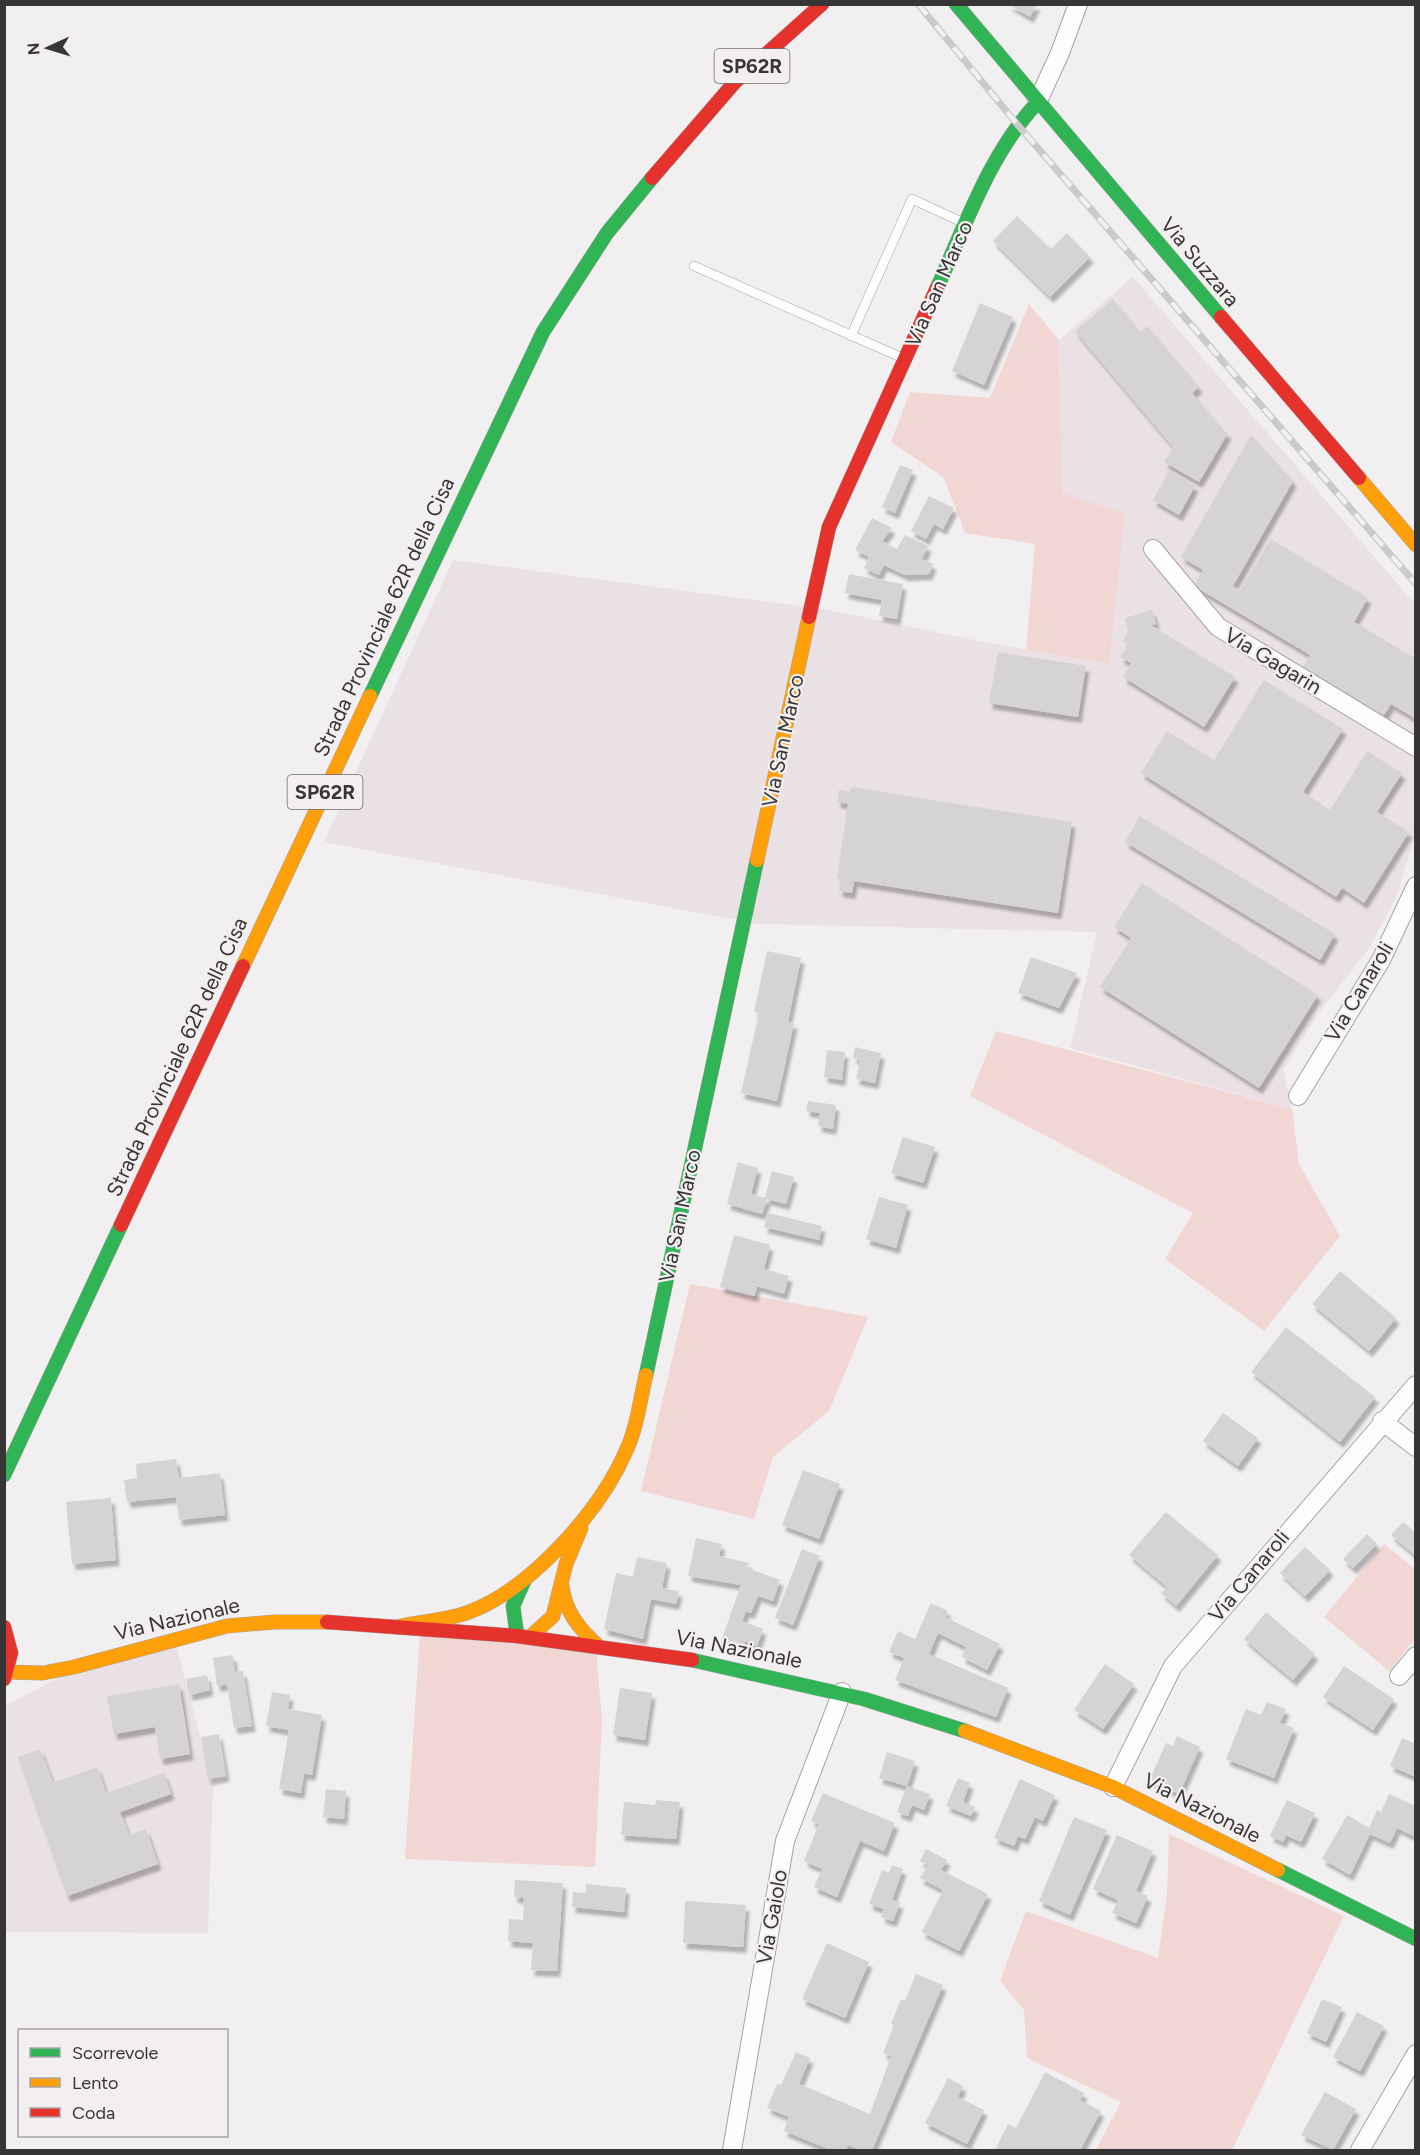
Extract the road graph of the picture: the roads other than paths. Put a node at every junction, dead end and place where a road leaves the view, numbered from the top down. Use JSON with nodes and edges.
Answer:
{"nodes":[{"id":1,"x":822,"y":4,"type":"edge"},
{"id":2,"x":956,"y":4,"type":"edge"},
{"id":3,"x":1078,"y":4,"type":"edge"},
{"id":4,"x":1037,"y":103,"type":"junction"},
{"id":5,"x":966,"y":224,"type":"junction"},
{"id":6,"x":694,"y":266,"type":"dead end"},
{"id":7,"x":851,"y":336,"type":"junction"},
{"id":8,"x":905,"y":359,"type":"junction"},
{"id":9,"x":1416,"y":545,"type":"edge"},
{"id":10,"x":1153,"y":549,"type":"dead end"},
{"id":11,"x":1416,"y":747,"type":"edge"},
{"id":12,"x":1416,"y":886,"type":"edge"},
{"id":13,"x":1298,"y":1096,"type":"dead end"},
{"id":14,"x":1416,"y":1385,"type":"edge"},
{"id":15,"x":1382,"y":1420,"type":"junction"},
{"id":16,"x":1416,"y":1447,"type":"edge"},
{"id":17,"x":4,"y":1475,"type":"edge"},
{"id":18,"x":587,"y":1511,"type":"junction"},
{"id":19,"x":528,"y":1575,"type":"junction"},
{"id":20,"x":562,"y":1582,"type":"junction"},
{"id":21,"x":4,"y":1627,"type":"edge"},
{"id":22,"x":397,"y":1627,"type":"junction"},
{"id":23,"x":524,"y":1636,"type":"junction"},
{"id":24,"x":596,"y":1644,"type":"junction"},
{"id":25,"x":1416,"y":1656,"type":"edge"},
{"id":26,"x":6,"y":1676,"type":"edge"},
{"id":27,"x":1399,"y":1676,"type":"dead end"},
{"id":28,"x":842,"y":1692,"type":"junction"},
{"id":29,"x":1113,"y":1787,"type":"junction"},
{"id":30,"x":1416,"y":1939,"type":"edge"},
{"id":31,"x":1416,"y":2054,"type":"edge"},
{"id":32,"x":737,"y":2148,"type":"edge"},
{"id":33,"x":1360,"y":2151,"type":"edge"}],
"edges":[{"from":1,"to":17,"type":"main road","name":"Strada Provinciale 62R della Cisa","number":"SP62R"},
{"from":2,"to":4,"type":"main road","name":"Via Suzzara"},
{"from":3,"to":4,"type":"street","name":"Via San Marco"},
{"from":4,"to":5,"type":"main road","name":"Via San Marco"},
{"from":4,"to":9,"type":"main road","name":"Via Suzzara"},
{"from":5,"to":7,"type":"lane"},
{"from":5,"to":8,"type":"main road","name":"Via San Marco"},
{"from":6,"to":7,"type":"lane"},
{"from":7,"to":8,"type":"lane"},
{"from":8,"to":18,"type":"main road","name":"Via San Marco"},
{"from":10,"to":11,"type":"street","name":"Via Gagarin"},
{"from":12,"to":13,"type":"street","name":"Via Canaroli"},
{"from":14,"to":15,"type":"street","name":"Via Canaroli"},
{"from":15,"to":16,"type":"street"},
{"from":15,"to":29,"type":"street","name":"Via Canaroli"},
{"from":18,"to":19,"type":"main road","name":"Via San Marco"},
{"from":18,"to":20,"type":"main road","name":"Via San Marco"},
{"from":19,"to":22,"type":"main road","name":"Via San Marco"},
{"from":19,"to":23,"type":"main road","name":"Via San Marco"},
{"from":20,"to":23,"type":"main road","name":"Via San Marco"},
{"from":20,"to":24,"type":"main road","name":"Via San Marco"},
{"from":21,"to":26,"type":"main road"},
{"from":22,"to":23,"type":"main road","name":"Via Nazionale"},
{"from":22,"to":26,"type":"main road","name":"Via Nazionale"},
{"from":23,"to":24,"type":"main road","name":"Via Nazionale"},
{"from":24,"to":28,"type":"main road","name":"Via Nazionale"},
{"from":25,"to":27,"type":"street"},
{"from":28,"to":29,"type":"main road","name":"Via Nazionale"},
{"from":28,"to":32,"type":"street","name":"Via Gaiolo"},
{"from":29,"to":30,"type":"main road","name":"Via Nazionale"},
{"from":31,"to":33,"type":"street"}]}
